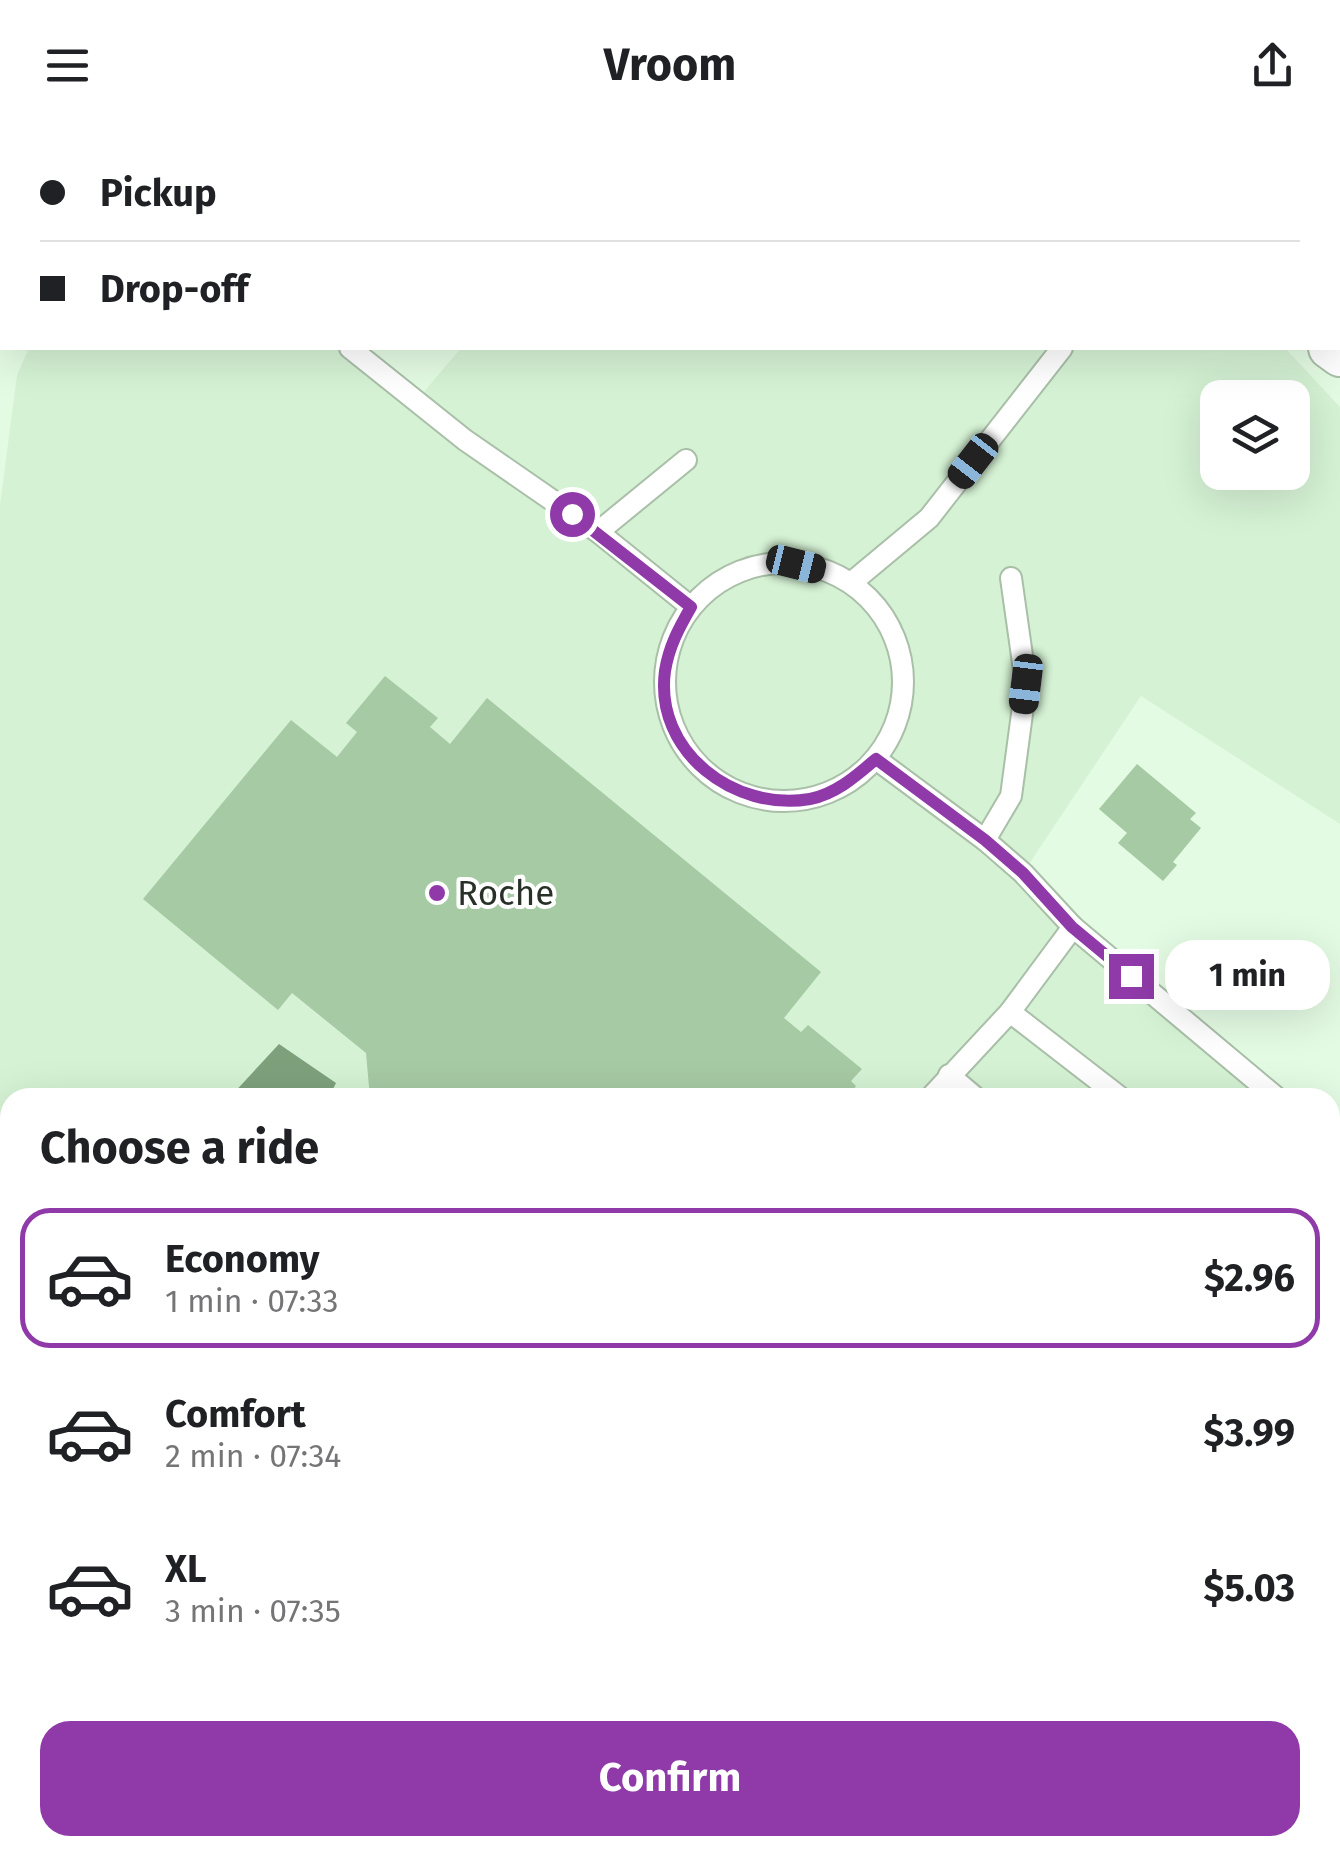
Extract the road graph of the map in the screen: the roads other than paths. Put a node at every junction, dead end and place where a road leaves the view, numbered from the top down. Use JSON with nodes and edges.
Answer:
{"nodes":[{"id":1,"x":352,"y":350,"type":"edge"},
{"id":2,"x":1060,"y":350,"type":"edge"},
{"id":3,"x":686,"y":460,"type":"dead end"},
{"id":4,"x":598,"y":532,"type":"junction"},
{"id":5,"x":1011,"y":578,"type":"dead end"},
{"id":6,"x":851,"y":584,"type":"junction"},
{"id":7,"x":691,"y":607,"type":"junction"},
{"id":8,"x":876,"y":759,"type":"junction"},
{"id":9,"x":985,"y":840,"type":"junction"},
{"id":10,"x":1072,"y":927,"type":"junction"},
{"id":11,"x":1010,"y":1012,"type":"junction"},
{"id":12,"x":949,"y":1075,"type":"junction"},
{"id":13,"x":938,"y":1088,"type":"edge"},
{"id":14,"x":964,"y":1088,"type":"edge"},
{"id":15,"x":1108,"y":1088,"type":"edge"},
{"id":16,"x":1265,"y":1088,"type":"edge"}],
"edges":[{"from":1,"to":4,"type":"lane"},
{"from":2,"to":6,"type":"lane"},
{"from":3,"to":4,"type":"lane"},
{"from":4,"to":7,"type":"lane"},
{"from":5,"to":9,"type":"lane"},
{"from":6,"to":7,"type":"lane"},
{"from":6,"to":8,"type":"lane"},
{"from":7,"to":8,"type":"lane"},
{"from":8,"to":9,"type":"lane"},
{"from":9,"to":10,"type":"lane"},
{"from":10,"to":11,"type":"lane"},
{"from":10,"to":16,"type":"lane"},
{"from":11,"to":12,"type":"lane"},
{"from":11,"to":15,"type":"lane"},
{"from":12,"to":13,"type":"lane"},
{"from":12,"to":14,"type":"lane"}]}
